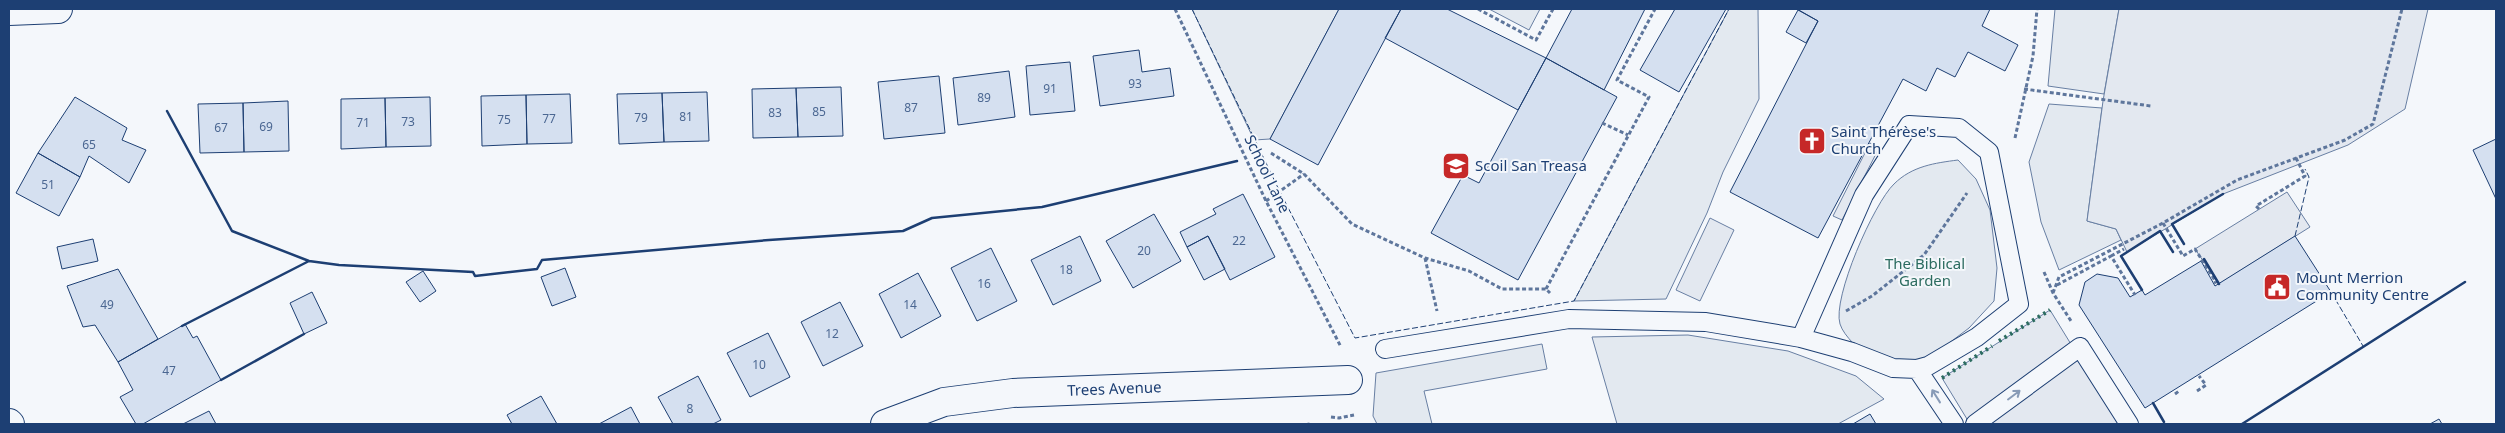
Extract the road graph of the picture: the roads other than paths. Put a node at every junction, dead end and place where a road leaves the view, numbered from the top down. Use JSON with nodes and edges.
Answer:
{"nodes":[{"id":1,"x":58,"y":9,"type":"edge"},
{"id":2,"x":9,"y":11,"type":"edge"},
{"id":3,"x":1801,"y":338,"type":"junction"},
{"id":4,"x":1385,"y":349,"type":"dead end"},
{"id":5,"x":1917,"y":369,"type":"junction"},
{"id":6,"x":1348,"y":380,"type":"dead end"},
{"id":7,"x":885,"y":424,"type":"edge"},
{"id":8,"x":1954,"y":424,"type":"edge"},
{"id":9,"x":1975,"y":424,"type":"edge"},
{"id":10,"x":2129,"y":424,"type":"edge"}],
"edges":[{"from":1,"to":2,"type":"street"},
{"from":3,"to":4,"type":"lane"},
{"from":3,"to":5,"type":"lane"},
{"from":3,"to":5,"type":"lane"},
{"from":8,"to":5,"type":"lane","one_way":true},
{"from":6,"to":7,"type":"street","name":"Trees Avenue"},
{"from":9,"to":10,"type":"lane","one_way":true}]}
